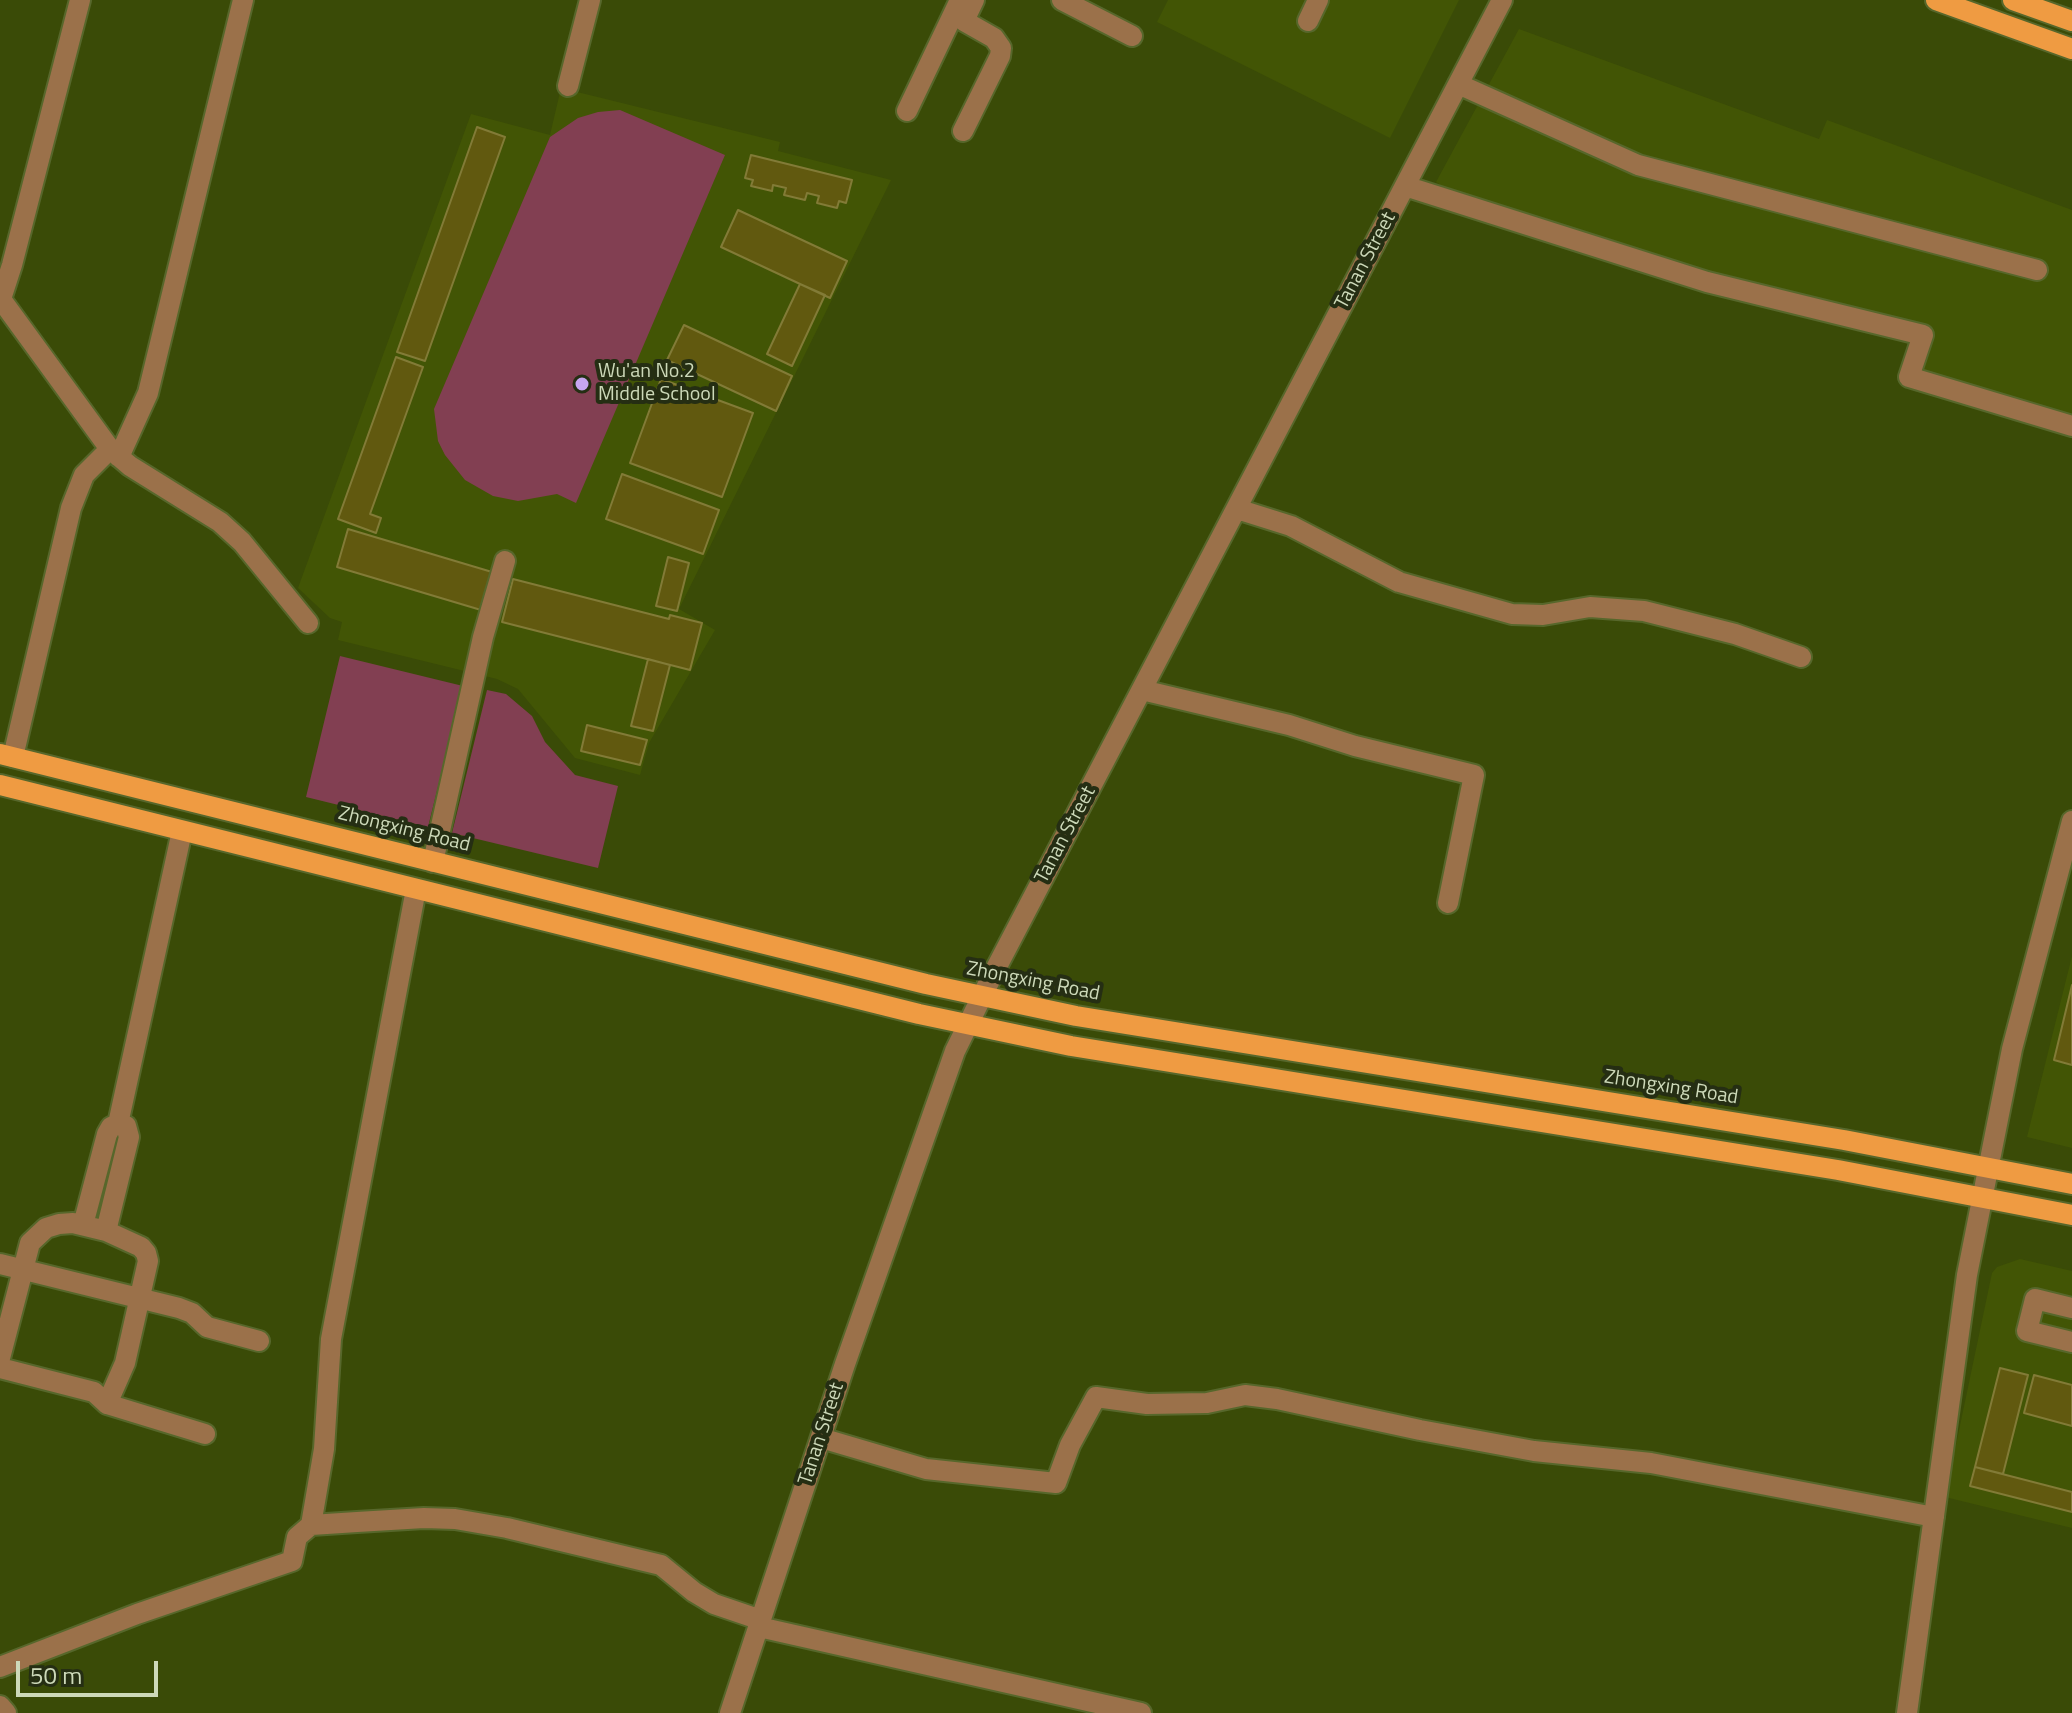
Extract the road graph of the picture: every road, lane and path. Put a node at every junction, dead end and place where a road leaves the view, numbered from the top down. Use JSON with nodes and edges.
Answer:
{"nodes":[{"id":1,"x":80,"y":0,"type":"edge"},
{"id":2,"x":243,"y":0,"type":"edge"},
{"id":3,"x":590,"y":0,"type":"edge"},
{"id":4,"x":960,"y":0,"type":"edge"},
{"id":5,"x":974,"y":0,"type":"edge"},
{"id":6,"x":1062,"y":0,"type":"edge"},
{"id":7,"x":1318,"y":0,"type":"edge"},
{"id":8,"x":1502,"y":0,"type":"edge"},
{"id":9,"x":1936,"y":0,"type":"edge"},
{"id":10,"x":2013,"y":0,"type":"edge"},
{"id":11,"x":1308,"y":21,"type":"dead end"},
{"id":12,"x":2072,"y":21,"type":"edge"},
{"id":13,"x":1132,"y":36,"type":"dead end"},
{"id":14,"x":2072,"y":49,"type":"edge"},
{"id":15,"x":1458,"y":84,"type":"junction"},
{"id":16,"x":568,"y":86,"type":"dead end"},
{"id":17,"x":907,"y":111,"type":"dead end"},
{"id":18,"x":963,"y":131,"type":"dead end"},
{"id":19,"x":1405,"y":186,"type":"junction"},
{"id":20,"x":2037,"y":270,"type":"dead end"},
{"id":21,"x":0,"y":299,"type":"edge"},
{"id":22,"x":2072,"y":426,"type":"edge"},
{"id":23,"x":114,"y":453,"type":"junction"},
{"id":24,"x":1237,"y":509,"type":"junction"},
{"id":25,"x":505,"y":561,"type":"dead end"},
{"id":26,"x":308,"y":623,"type":"dead end"},
{"id":27,"x":1801,"y":657,"type":"dead end"},
{"id":28,"x":1142,"y":690,"type":"junction"},
{"id":29,"x":6,"y":755,"type":"edge"},
{"id":30,"x":0,"y":785,"type":"edge"},
{"id":31,"x":2072,"y":821,"type":"edge"},
{"id":32,"x":182,"y":831,"type":"junction"},
{"id":33,"x":433,"y":862,"type":"junction"},
{"id":34,"x":416,"y":889,"type":"junction"},
{"id":35,"x":1448,"y":903,"type":"dead end"},
{"id":36,"x":982,"y":996,"type":"junction"},
{"id":37,"x":969,"y":1024,"type":"junction"},
{"id":38,"x":118,"y":1124,"type":"junction"},
{"id":39,"x":1988,"y":1168,"type":"junction"},
{"id":40,"x":2072,"y":1184,"type":"edge"},
{"id":41,"x":1982,"y":1198,"type":"junction"},
{"id":42,"x":2072,"y":1215,"type":"edge"},
{"id":43,"x":83,"y":1225,"type":"junction"},
{"id":44,"x":106,"y":1231,"type":"junction"},
{"id":45,"x":0,"y":1264,"type":"edge"},
{"id":46,"x":23,"y":1270,"type":"junction"},
{"id":47,"x":139,"y":1299,"type":"junction"},
{"id":48,"x":2072,"y":1308,"type":"edge"},
{"id":49,"x":259,"y":1341,"type":"dead end"},
{"id":50,"x":2072,"y":1342,"type":"edge"},
{"id":51,"x":0,"y":1358,"type":"edge"},
{"id":52,"x":0,"y":1368,"type":"edge"},
{"id":53,"x":107,"y":1404,"type":"junction"},
{"id":54,"x":205,"y":1434,"type":"dead end"},
{"id":55,"x":821,"y":1438,"type":"junction"},
{"id":56,"x":1934,"y":1517,"type":"junction"},
{"id":57,"x":311,"y":1525,"type":"junction"},
{"id":58,"x":760,"y":1624,"type":"junction"},
{"id":59,"x":0,"y":1667,"type":"edge"},
{"id":60,"x":0,"y":1706,"type":"edge"},
{"id":61,"x":6,"y":1713,"type":"edge"},
{"id":62,"x":730,"y":1713,"type":"edge"},
{"id":63,"x":1141,"y":1713,"type":"edge"},
{"id":64,"x":1907,"y":1713,"type":"edge"}],
"edges":[{"from":1,"to":21,"type":"street"},
{"from":2,"to":23,"type":"street"},
{"from":3,"to":16,"type":"street"},
{"from":4,"to":17,"type":"street"},
{"from":5,"to":18,"type":"street"},
{"from":6,"to":13,"type":"street"},
{"from":7,"to":11,"type":"street"},
{"from":8,"to":15,"type":"street","name":"Tanan Street"},
{"from":9,"to":14,"type":"main road"},
{"from":10,"to":12,"type":"main road"},
{"from":15,"to":19,"type":"street","name":"Tanan Street"},
{"from":15,"to":20,"type":"street"},
{"from":19,"to":22,"type":"street"},
{"from":19,"to":24,"type":"street","name":"Tanan Street"},
{"from":21,"to":23,"type":"street"},
{"from":23,"to":26,"type":"street"},
{"from":23,"to":29,"type":"street"},
{"from":24,"to":27,"type":"street"},
{"from":24,"to":28,"type":"street","name":"Tanan Street"},
{"from":25,"to":33,"type":"street"},
{"from":28,"to":35,"type":"street"},
{"from":28,"to":36,"type":"street","name":"Tanan Street"},
{"from":29,"to":33,"type":"main road","name":"Zhongxing Road"},
{"from":30,"to":32,"type":"main road"},
{"from":31,"to":39,"type":"street"},
{"from":32,"to":34,"type":"main road"},
{"from":32,"to":38,"type":"street"},
{"from":33,"to":36,"type":"main road","name":"Zhongxing Road"},
{"from":34,"to":37,"type":"main road"},
{"from":34,"to":57,"type":"street"},
{"from":36,"to":37,"type":"street","name":"Tanan Street"},
{"from":36,"to":39,"type":"main road","name":"Zhongxing Road"},
{"from":37,"to":41,"type":"main road"},
{"from":37,"to":55,"type":"street","name":"Tanan Street"},
{"from":38,"to":43,"type":"street"},
{"from":38,"to":44,"type":"street"},
{"from":39,"to":40,"type":"main road","name":"Zhongxing Road"},
{"from":39,"to":41,"type":"street"},
{"from":41,"to":42,"type":"main road"},
{"from":41,"to":56,"type":"street"},
{"from":43,"to":44,"type":"street"},
{"from":43,"to":46,"type":"street"},
{"from":44,"to":47,"type":"street"},
{"from":45,"to":46,"type":"street"},
{"from":46,"to":47,"type":"street"},
{"from":46,"to":51,"type":"street"},
{"from":47,"to":49,"type":"street"},
{"from":47,"to":53,"type":"street"},
{"from":48,"to":50,"type":"street"},
{"from":52,"to":53,"type":"street"},
{"from":53,"to":54,"type":"street"},
{"from":55,"to":56,"type":"street"},
{"from":55,"to":58,"type":"street","name":"Tanan Street"},
{"from":56,"to":64,"type":"street"},
{"from":57,"to":58,"type":"street"},
{"from":57,"to":59,"type":"street"},
{"from":58,"to":62,"type":"street","name":"Tanan Street"},
{"from":58,"to":63,"type":"street"},
{"from":60,"to":61,"type":"street"}]}
